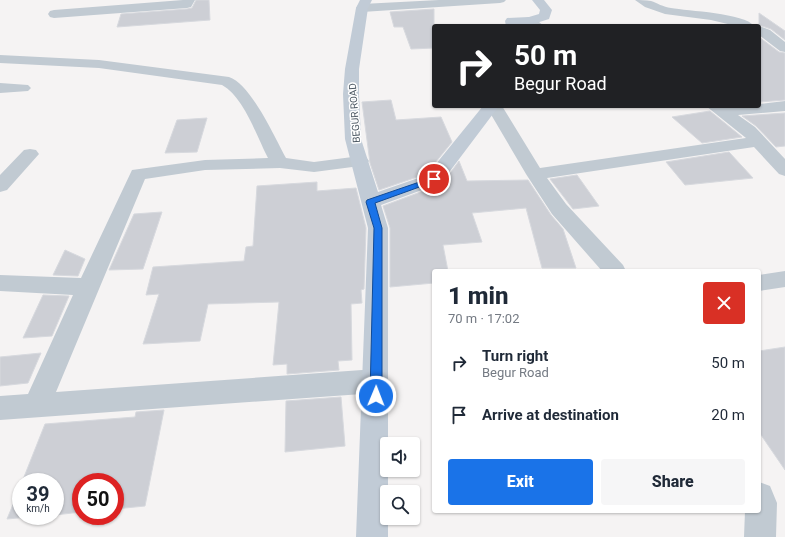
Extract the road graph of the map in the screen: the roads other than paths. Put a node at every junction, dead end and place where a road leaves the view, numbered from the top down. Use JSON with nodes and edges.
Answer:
{"nodes":[{"id":1,"x":189,"y":0,"type":"edge"},
{"id":2,"x":497,"y":0,"type":"edge"},
{"id":3,"x":538,"y":0,"type":"edge"},
{"id":4,"x":641,"y":0,"type":"edge"},
{"id":5,"x":364,"y":4,"type":"edge"},
{"id":6,"x":54,"y":14,"type":"dead end"},
{"id":7,"x":534,"y":23,"type":"edge"},
{"id":8,"x":512,"y":24,"type":"edge"},
{"id":9,"x":740,"y":24,"type":"edge"},
{"id":10,"x":761,"y":31,"type":"edge"},
{"id":11,"x":785,"y":48,"type":"edge"},
{"id":12,"x":0,"y":59,"type":"edge"},
{"id":13,"x":0,"y":88,"type":"edge"},
{"id":14,"x":24,"y":88,"type":"dead end"},
{"id":15,"x":785,"y":106,"type":"edge"},
{"id":16,"x":761,"y":107,"type":"edge"},
{"id":17,"x":489,"y":108,"type":"edge"},
{"id":18,"x":495,"y":108,"type":"edge"},
{"id":19,"x":740,"y":108,"type":"edge"},
{"id":20,"x":718,"y":109,"type":"edge"},
{"id":21,"x":758,"y":142,"type":"junction"},
{"id":22,"x":30,"y":154,"type":"dead end"},
{"id":23,"x":360,"y":161,"type":"junction"},
{"id":24,"x":280,"y":163,"type":"junction"},
{"id":25,"x":785,"y":170,"type":"edge"},
{"id":26,"x":535,"y":174,"type":"junction"},
{"id":27,"x":0,"y":186,"type":"edge"},
{"id":28,"x":370,"y":202,"type":"junction"},
{"id":29,"x":614,"y":269,"type":"edge"},
{"id":30,"x":785,"y":279,"type":"edge"},
{"id":31,"x":0,"y":283,"type":"edge"},
{"id":32,"x":761,"y":283,"type":"edge"},
{"id":33,"x":89,"y":287,"type":"junction"},
{"id":34,"x":376,"y":381,"type":"junction"},
{"id":35,"x":36,"y":406,"type":"junction"},
{"id":36,"x":0,"y":408,"type":"edge"},
{"id":37,"x":761,"y":513,"type":"edge"},
{"id":38,"x":372,"y":537,"type":"edge"},
{"id":39,"x":760,"y":537,"type":"edge"}],
"edges":[{"from":1,"to":6,"type":"street"},
{"from":2,"to":5,"type":"street"},
{"from":2,"to":8,"type":"street"},
{"from":3,"to":7,"type":"main road"},
{"from":4,"to":9,"type":"street"},
{"from":5,"to":23,"type":"main road","name":"BEGUR ROAD"},
{"from":7,"to":8,"type":"main road"},
{"from":10,"to":11,"type":"street"},
{"from":12,"to":24,"type":"street"},
{"from":13,"to":14,"type":"street"},
{"from":15,"to":16,"type":"street"},
{"from":17,"to":28,"type":"main road"},
{"from":18,"to":26,"type":"street"},
{"from":19,"to":20,"type":"street"},
{"from":20,"to":21,"type":"street"},
{"from":21,"to":25,"type":"street"},
{"from":21,"to":26,"type":"street"},
{"from":22,"to":27,"type":"street"},
{"from":23,"to":24,"type":"street"},
{"from":23,"to":28,"type":"main road","name":"BEGUR ROAD"},
{"from":24,"to":33,"type":"street"},
{"from":26,"to":29,"type":"street"},
{"from":28,"to":34,"type":"main road","name":"BEGUR ROAD"},
{"from":30,"to":32,"type":"street"},
{"from":31,"to":33,"type":"street"},
{"from":33,"to":35,"type":"street"},
{"from":34,"to":35,"type":"street"},
{"from":34,"to":38,"type":"main road","name":"BEGUR ROAD"},
{"from":35,"to":36,"type":"street"},
{"from":37,"to":39,"type":"street"}]}
